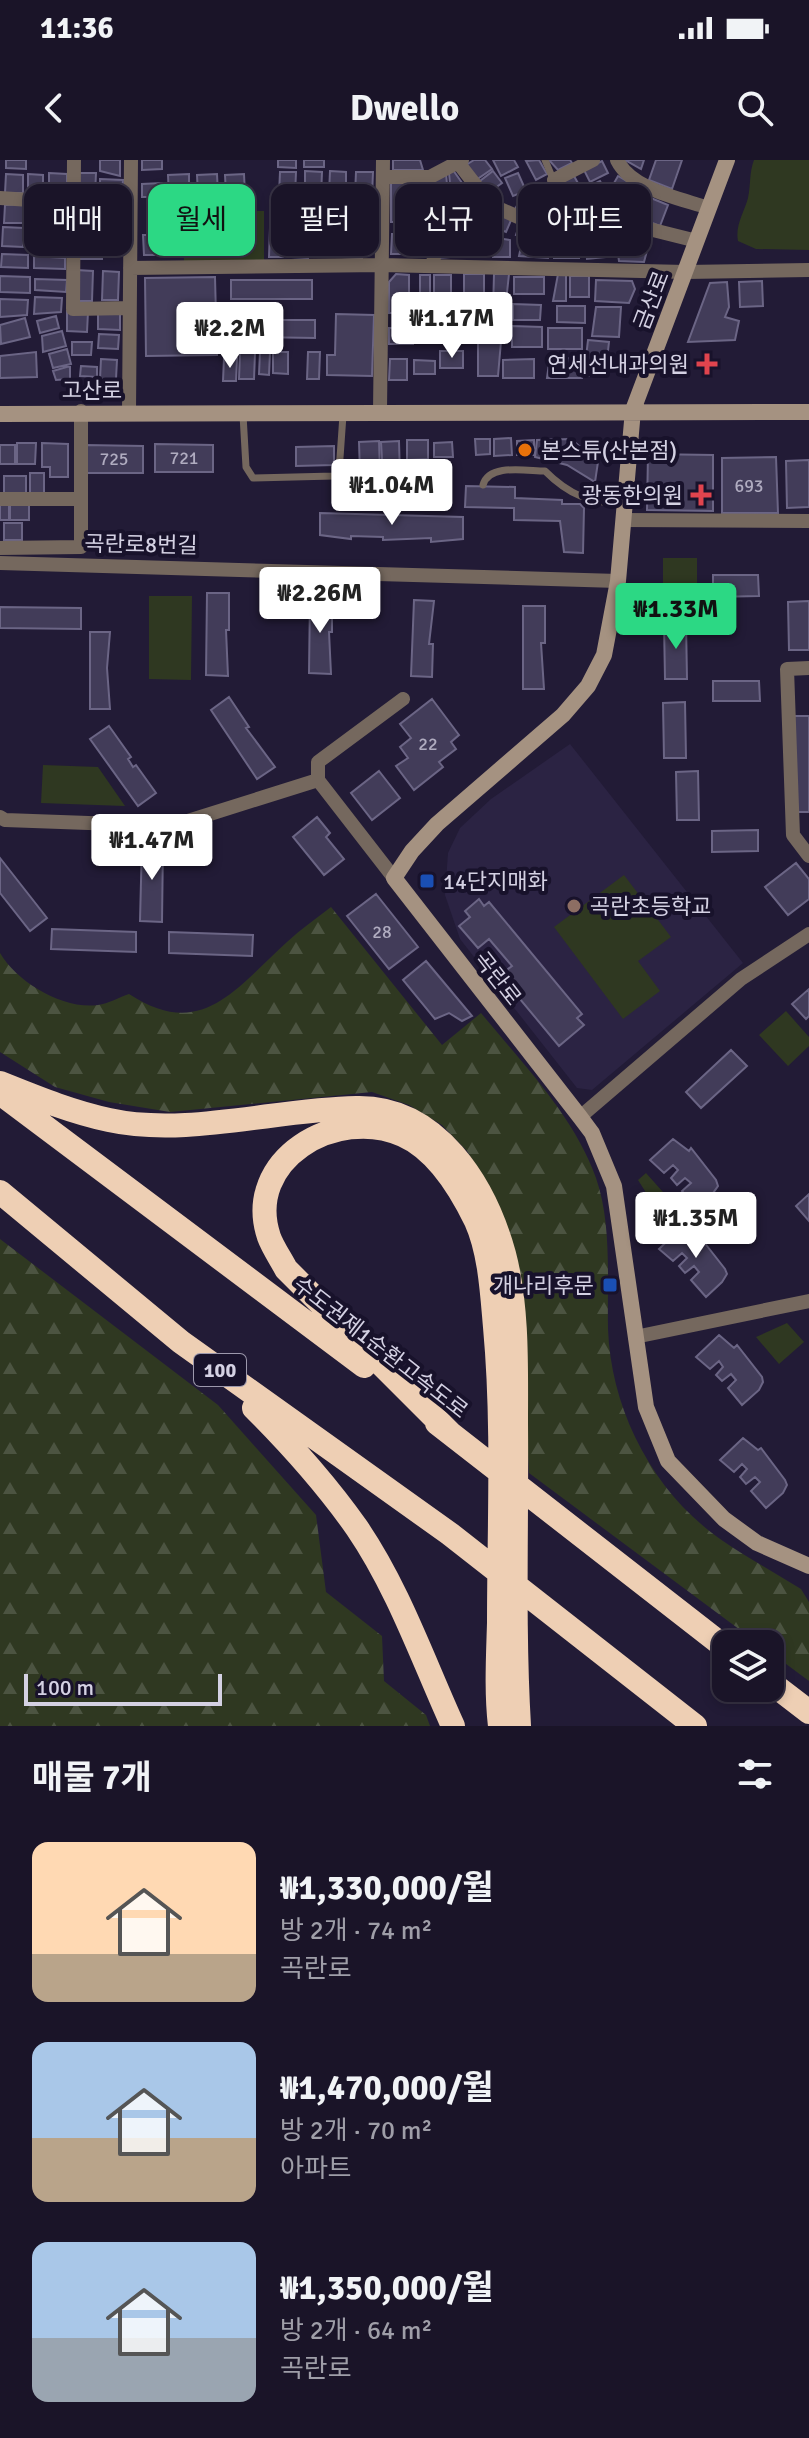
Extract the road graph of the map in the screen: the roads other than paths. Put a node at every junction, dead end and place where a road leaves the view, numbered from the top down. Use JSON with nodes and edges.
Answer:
{"nodes":[{"id":1,"x":74,"y":160,"type":"edge"},
{"id":2,"x":131,"y":160,"type":"edge"},
{"id":3,"x":383,"y":160,"type":"edge"},
{"id":4,"x":545,"y":160,"type":"edge"},
{"id":5,"x":593,"y":160,"type":"edge"},
{"id":6,"x":617,"y":160,"type":"edge"},
{"id":7,"x":727,"y":160,"type":"edge"},
{"id":8,"x":458,"y":161,"type":"edge"},
{"id":9,"x":383,"y":177,"type":"junction"},
{"id":10,"x":430,"y":177,"type":"junction"},
{"id":11,"x":554,"y":180,"type":"junction"},
{"id":12,"x":74,"y":184,"type":"edge"},
{"id":13,"x":556,"y":184,"type":"edge"},
{"id":14,"x":0,"y":198,"type":"edge"},
{"id":15,"x":24,"y":200,"type":"edge"},
{"id":16,"x":709,"y":208,"type":"junction"},
{"id":17,"x":518,"y":217,"type":"edge"},
{"id":18,"x":651,"y":230,"type":"edge"},
{"id":19,"x":697,"y":241,"type":"junction"},
{"id":20,"x":74,"y":256,"type":"edge"},
{"id":21,"x":382,"y":265,"type":"junction"},
{"id":22,"x":434,"y":265,"type":"junction"},
{"id":23,"x":130,"y":268,"type":"junction"},
{"id":24,"x":809,"y":270,"type":"edge"},
{"id":25,"x":686,"y":272,"type":"junction"},
{"id":26,"x":129,"y":308,"type":"junction"},
{"id":27,"x":0,"y":406,"type":"edge"},
{"id":28,"x":633,"y":410,"type":"junction"},
{"id":29,"x":81,"y":411,"type":"junction"},
{"id":30,"x":343,"y":411,"type":"junction"},
{"id":31,"x":380,"y":411,"type":"junction"},
{"id":32,"x":41,"y":412,"type":"junction"},
{"id":33,"x":129,"y":412,"type":"junction"},
{"id":34,"x":243,"y":412,"type":"junction"},
{"id":35,"x":809,"y":412,"type":"edge"},
{"id":36,"x":0,"y":414,"type":"edge"},
{"id":37,"x":0,"y":428,"type":"edge"},
{"id":38,"x":483,"y":485,"type":"dead end"},
{"id":39,"x":0,"y":499,"type":"edge"},
{"id":40,"x":81,"y":499,"type":"junction"},
{"id":41,"x":624,"y":512,"type":"junction"},
{"id":42,"x":809,"y":521,"type":"edge"},
{"id":43,"x":0,"y":548,"type":"edge"},
{"id":44,"x":0,"y":563,"type":"edge"},
{"id":45,"x":618,"y":581,"type":"junction"},
{"id":46,"x":809,"y":668,"type":"edge"},
{"id":47,"x":403,"y":699,"type":"dead end"},
{"id":48,"x":318,"y":780,"type":"junction"},
{"id":49,"x":0,"y":817,"type":"edge"},
{"id":50,"x":809,"y":856,"type":"edge"},
{"id":51,"x":394,"y":878,"type":"junction"},
{"id":52,"x":809,"y":934,"type":"edge"},
{"id":53,"x":0,"y":1083,"type":"edge"},
{"id":54,"x":0,"y":1093,"type":"edge"},
{"id":55,"x":580,"y":1117,"type":"junction"},
{"id":56,"x":0,"y":1192,"type":"edge"},
{"id":57,"x":809,"y":1301,"type":"edge"},
{"id":58,"x":635,"y":1337,"type":"junction"},
{"id":59,"x":181,"y":1342,"type":"junction"},
{"id":60,"x":450,"y":1433,"type":"junction"},
{"id":61,"x":809,"y":1566,"type":"edge"},
{"id":62,"x":712,"y":1637,"type":"edge"},
{"id":63,"x":784,"y":1693,"type":"edge"},
{"id":64,"x":809,"y":1712,"type":"edge"},
{"id":65,"x":453,"y":1726,"type":"edge"},
{"id":66,"x":500,"y":1726,"type":"edge"},
{"id":67,"x":519,"y":1726,"type":"edge"},
{"id":68,"x":695,"y":1726,"type":"edge"}],
"edges":[{"from":1,"to":12,"type":"street"},
{"from":2,"to":23,"type":"street"},
{"from":3,"to":9,"type":"street"},
{"from":4,"to":11,"type":"lane"},
{"from":5,"to":11,"type":"street"},
{"from":6,"to":16,"type":"street"},
{"from":7,"to":16,"type":"street","name":"금산로"},
{"from":8,"to":10,"type":"street"},
{"from":8,"to":17,"type":"street"},
{"from":9,"to":10,"type":"street"},
{"from":9,"to":21,"type":"street"},
{"from":10,"to":22,"type":"street"},
{"from":11,"to":13,"type":"lane"},
{"from":14,"to":15,"type":"street"},
{"from":16,"to":19,"type":"street","name":"금산로"},
{"from":18,"to":19,"type":"street"},
{"from":19,"to":25,"type":"street","name":"금산로"},
{"from":20,"to":26,"type":"street"},
{"from":21,"to":22,"type":"street"},
{"from":21,"to":23,"type":"street"},
{"from":21,"to":31,"type":"street"},
{"from":22,"to":25,"type":"street"},
{"from":23,"to":26,"type":"street"},
{"from":24,"to":25,"type":"street"},
{"from":25,"to":28,"type":"street","name":"금산로"},
{"from":26,"to":33,"type":"street"},
{"from":27,"to":32,"type":"street"},
{"from":28,"to":31,"type":"street","name":"고산로"},
{"from":28,"to":35,"type":"street","name":"고산로"},
{"from":28,"to":41,"type":"street"},
{"from":29,"to":32,"type":"street","name":"고산로"},
{"from":29,"to":33,"type":"street","name":"고산로"},
{"from":29,"to":40,"type":"street"},
{"from":30,"to":31,"type":"street","name":"고산로"},
{"from":30,"to":34,"type":"street","name":"고산로"},
{"from":30,"to":34,"type":"lane"},
{"from":32,"to":36,"type":"street","name":"고산로"},
{"from":32,"to":37,"type":"street"},
{"from":33,"to":34,"type":"street","name":"고산로"},
{"from":38,"to":41,"type":"lane"},
{"from":39,"to":40,"type":"street"},
{"from":40,"to":43,"type":"street"},
{"from":41,"to":42,"type":"street"},
{"from":41,"to":45,"type":"street"},
{"from":44,"to":45,"type":"street","name":"곡란로8번길"},
{"from":45,"to":51,"type":"street"},
{"from":46,"to":50,"type":"street"},
{"from":47,"to":48,"type":"street"},
{"from":48,"to":49,"type":"street"},
{"from":48,"to":51,"type":"street"},
{"from":51,"to":55,"type":"street","name":"곡란로"},
{"from":52,"to":55,"type":"street"},
{"from":53,"to":67,"type":"highway"},
{"from":54,"to":60,"type":"highway","name":"수도권제1순환고속도로"},
{"from":55,"to":58,"type":"street","name":"곡란로"},
{"from":56,"to":59,"type":"highway","number":"100"},
{"from":57,"to":58,"type":"street"},
{"from":58,"to":61,"type":"street","name":"곡란로"},
{"from":59,"to":65,"type":"highway"},
{"from":59,"to":68,"type":"highway","number":"100"},
{"from":60,"to":62,"type":"highway","name":"수도권제1순환고속도로"},
{"from":60,"to":66,"type":"highway"},
{"from":63,"to":64,"type":"highway"}]}
